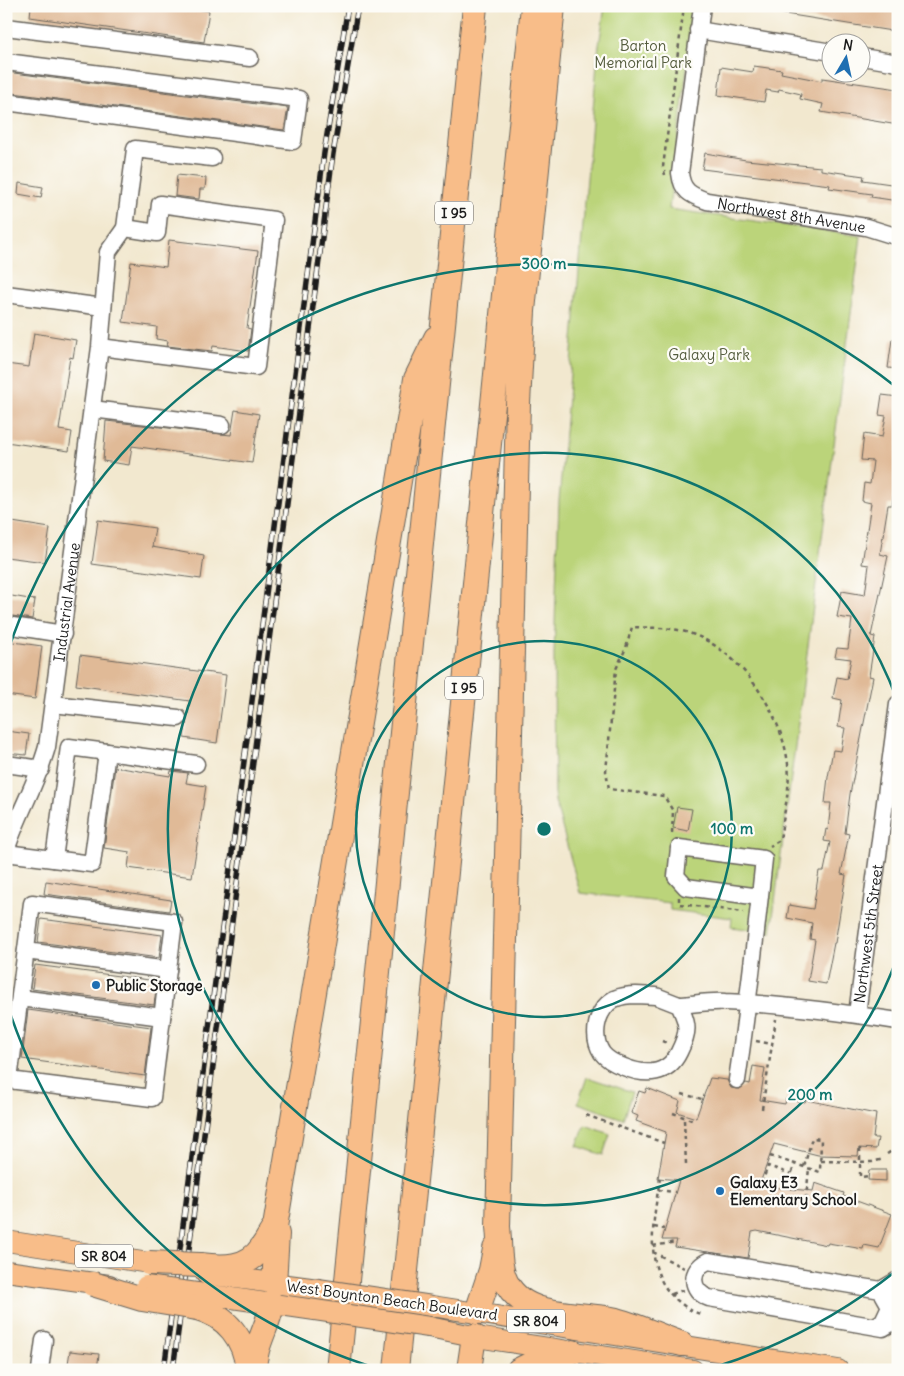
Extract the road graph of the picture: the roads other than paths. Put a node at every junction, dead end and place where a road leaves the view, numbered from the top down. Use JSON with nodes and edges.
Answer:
{"nodes":[{"id":1,"x":475,"y":6,"type":"edge"},
{"id":2,"x":533,"y":6,"type":"edge"},
{"id":3,"x":553,"y":6,"type":"edge"},
{"id":4,"x":702,"y":6,"type":"edge"},
{"id":5,"x":6,"y":27,"type":"edge"},
{"id":6,"x":698,"y":30,"type":"junction"},
{"id":7,"x":822,"y":50,"type":"edge"},
{"id":8,"x":250,"y":58,"type":"dead end"},
{"id":9,"x":872,"y":59,"type":"edge"},
{"id":10,"x":6,"y":62,"type":"edge"},
{"id":11,"x":898,"y":63,"type":"edge"},
{"id":12,"x":6,"y":102,"type":"edge"},
{"id":13,"x":212,"y":158,"type":"dead end"},
{"id":14,"x":125,"y":228,"type":"junction"},
{"id":15,"x":898,"y":237,"type":"edge"},
{"id":16,"x":6,"y":294,"type":"edge"},
{"id":17,"x":103,"y":307,"type":"junction"},
{"id":18,"x":443,"y":323,"type":"junction"},
{"id":19,"x":100,"y":348,"type":"junction"},
{"id":20,"x":92,"y":409,"type":"junction"},
{"id":21,"x":222,"y":425,"type":"dead end"},
{"id":22,"x":6,"y":625,"type":"edge"},
{"id":23,"x":63,"y":634,"type":"junction"},
{"id":24,"x":52,"y":704,"type":"junction"},
{"id":25,"x":898,"y":704,"type":"edge"},
{"id":26,"x":178,"y":718,"type":"dead end"},
{"id":27,"x":107,"y":752,"type":"junction"},
{"id":28,"x":6,"y":764,"type":"edge"},
{"id":29,"x":196,"y":764,"type":"dead end"},
{"id":30,"x":41,"y":769,"type":"junction"},
{"id":31,"x":6,"y":852,"type":"edge"},
{"id":32,"x":54,"y":859,"type":"junction"},
{"id":33,"x":760,"y":897,"type":"junction"},
{"id":34,"x":26,"y":951,"type":"junction"},
{"id":35,"x":168,"y":970,"type":"junction"},
{"id":36,"x":20,"y":998,"type":"junction"},
{"id":37,"x":747,"y":1003,"type":"junction"},
{"id":38,"x":679,"y":1005,"type":"junction"},
{"id":39,"x":857,"y":1014,"type":"junction"},
{"id":40,"x":162,"y":1017,"type":"junction"},
{"id":41,"x":898,"y":1021,"type":"edge"},
{"id":42,"x":8,"y":1080,"type":"edge"},
{"id":43,"x":737,"y":1080,"type":"dead end"},
{"id":44,"x":275,"y":1227,"type":"junction"},
{"id":45,"x":498,"y":1227,"type":"junction"},
{"id":46,"x":6,"y":1241,"type":"edge"},
{"id":47,"x":149,"y":1263,"type":"joint"},
{"id":48,"x":199,"y":1269,"type":"junction"},
{"id":49,"x":6,"y":1271,"type":"edge"},
{"id":50,"x":898,"y":1280,"type":"edge"},
{"id":51,"x":93,"y":1284,"type":"joint"},
{"id":52,"x":882,"y":1290,"type":"junction"},
{"id":53,"x":273,"y":1294,"type":"junction"},
{"id":54,"x":197,"y":1301,"type":"junction"},
{"id":55,"x":477,"y":1312,"type":"junction"},
{"id":56,"x":898,"y":1318,"type":"edge"},
{"id":57,"x":875,"y":1326,"type":"junction"},
{"id":58,"x":474,"y":1336,"type":"junction"},
{"id":59,"x":44,"y":1340,"type":"dead end"},
{"id":60,"x":682,"y":1344,"type":"junction"},
{"id":61,"x":573,"y":1352,"type":"junction"},
{"id":62,"x":808,"y":1368,"type":"edge"},
{"id":63,"x":40,"y":1370,"type":"edge"},
{"id":64,"x":248,"y":1370,"type":"edge"},
{"id":65,"x":254,"y":1370,"type":"edge"},
{"id":66,"x":338,"y":1370,"type":"edge"},
{"id":67,"x":396,"y":1370,"type":"edge"},
{"id":68,"x":470,"y":1370,"type":"edge"},
{"id":69,"x":520,"y":1370,"type":"edge"},
{"id":70,"x":693,"y":1370,"type":"edge"},
{"id":71,"x":838,"y":1370,"type":"edge"}],
"edges":[{"from":1,"to":18,"type":"highway","number":"I 95"},
{"from":2,"to":67,"type":"highway","number":"I 95"},
{"from":3,"to":45,"type":"highway"},
{"from":4,"to":6,"type":"street"},
{"from":5,"to":8,"type":"street"},
{"from":6,"to":7,"type":"street"},
{"from":6,"to":15,"type":"street","name":"Northwest 8th Avenue"},
{"from":9,"to":11,"type":"street"},
{"from":10,"to":12,"type":"street"},
{"from":13,"to":14,"type":"street"},
{"from":14,"to":17,"type":"street","name":"Industrial Avenue"},
{"from":14,"to":19,"type":"street"},
{"from":16,"to":17,"type":"street"},
{"from":17,"to":19,"type":"street","name":"Industrial Avenue"},
{"from":18,"to":44,"type":"highway"},
{"from":18,"to":66,"type":"highway","number":"I 95"},
{"from":19,"to":20,"type":"street","name":"Industrial Avenue"},
{"from":20,"to":21,"type":"street"},
{"from":20,"to":23,"type":"street","name":"Industrial Avenue"},
{"from":22,"to":23,"type":"street"},
{"from":23,"to":24,"type":"street","name":"Industrial Avenue"},
{"from":24,"to":26,"type":"street"},
{"from":24,"to":30,"type":"street","name":"Industrial Avenue"},
{"from":25,"to":39,"type":"street","name":"Northwest 5th Street"},
{"from":27,"to":29,"type":"street"},
{"from":27,"to":32,"type":"street"},
{"from":27,"to":32,"type":"street"},
{"from":28,"to":30,"type":"street"},
{"from":30,"to":31,"type":"street","name":"Industrial Avenue"},
{"from":31,"to":32,"type":"street"},
{"from":33,"to":33,"type":"street"},
{"from":33,"to":37,"type":"street"},
{"from":34,"to":35,"type":"street"},
{"from":34,"to":35,"type":"street"},
{"from":34,"to":36,"type":"street"},
{"from":35,"to":40,"type":"street"},
{"from":36,"to":40,"type":"street"},
{"from":36,"to":42,"type":"street"},
{"from":37,"to":38,"type":"street"},
{"from":37,"to":39,"type":"street"},
{"from":37,"to":43,"type":"street"},
{"from":38,"to":38,"type":"street"},
{"from":39,"to":41,"type":"street"},
{"from":40,"to":42,"type":"street"},
{"from":44,"to":48,"type":"highway"},
{"from":44,"to":53,"type":"highway"},
{"from":45,"to":55,"type":"highway"},
{"from":45,"to":60,"type":"highway"},
{"from":46,"to":47,"type":"main road","number":"SR 804"},
{"from":47,"to":48,"type":"highway","bridge":true},
{"from":48,"to":53,"type":"main road","name":"West Boynton Beach Boulevard","number":"SR 804"},
{"from":49,"to":51,"type":"main road","number":"SR 804"},
{"from":50,"to":52,"type":"street"},
{"from":51,"to":54,"type":"highway","bridge":true},
{"from":52,"to":57,"type":"street"},
{"from":52,"to":57,"type":"street"},
{"from":53,"to":54,"type":"main road","name":"West Boynton Beach Boulevard","number":"SR 804"},
{"from":53,"to":55,"type":"main road","name":"West Boynton Beach Boulevard","number":"SR 804","bridge":true},
{"from":53,"to":58,"type":"main road","name":"West Boynton Beach Boulevard","number":"SR 804","bridge":true},
{"from":53,"to":65,"type":"highway"},
{"from":54,"to":64,"type":"highway"},
{"from":55,"to":58,"type":"main road"},
{"from":55,"to":60,"type":"main road","name":"West Boynton Beach Boulevard","number":"SR 804"},
{"from":56,"to":57,"type":"street"},
{"from":58,"to":61,"type":"main road","name":"West Boynton Beach Boulevard","number":"SR 804"},
{"from":58,"to":68,"type":"highway"},
{"from":59,"to":63,"type":"street"},
{"from":60,"to":62,"type":"main road","name":"West Boynton Beach Boulevard","number":"SR 804"},
{"from":61,"to":69,"type":"highway"},
{"from":61,"to":70,"type":"main road","name":"West Boynton Beach Boulevard","number":"SR 804"},
{"from":62,"to":71,"type":"main road","name":"West Boynton Beach Boulevard","number":"SR 804"}]}
